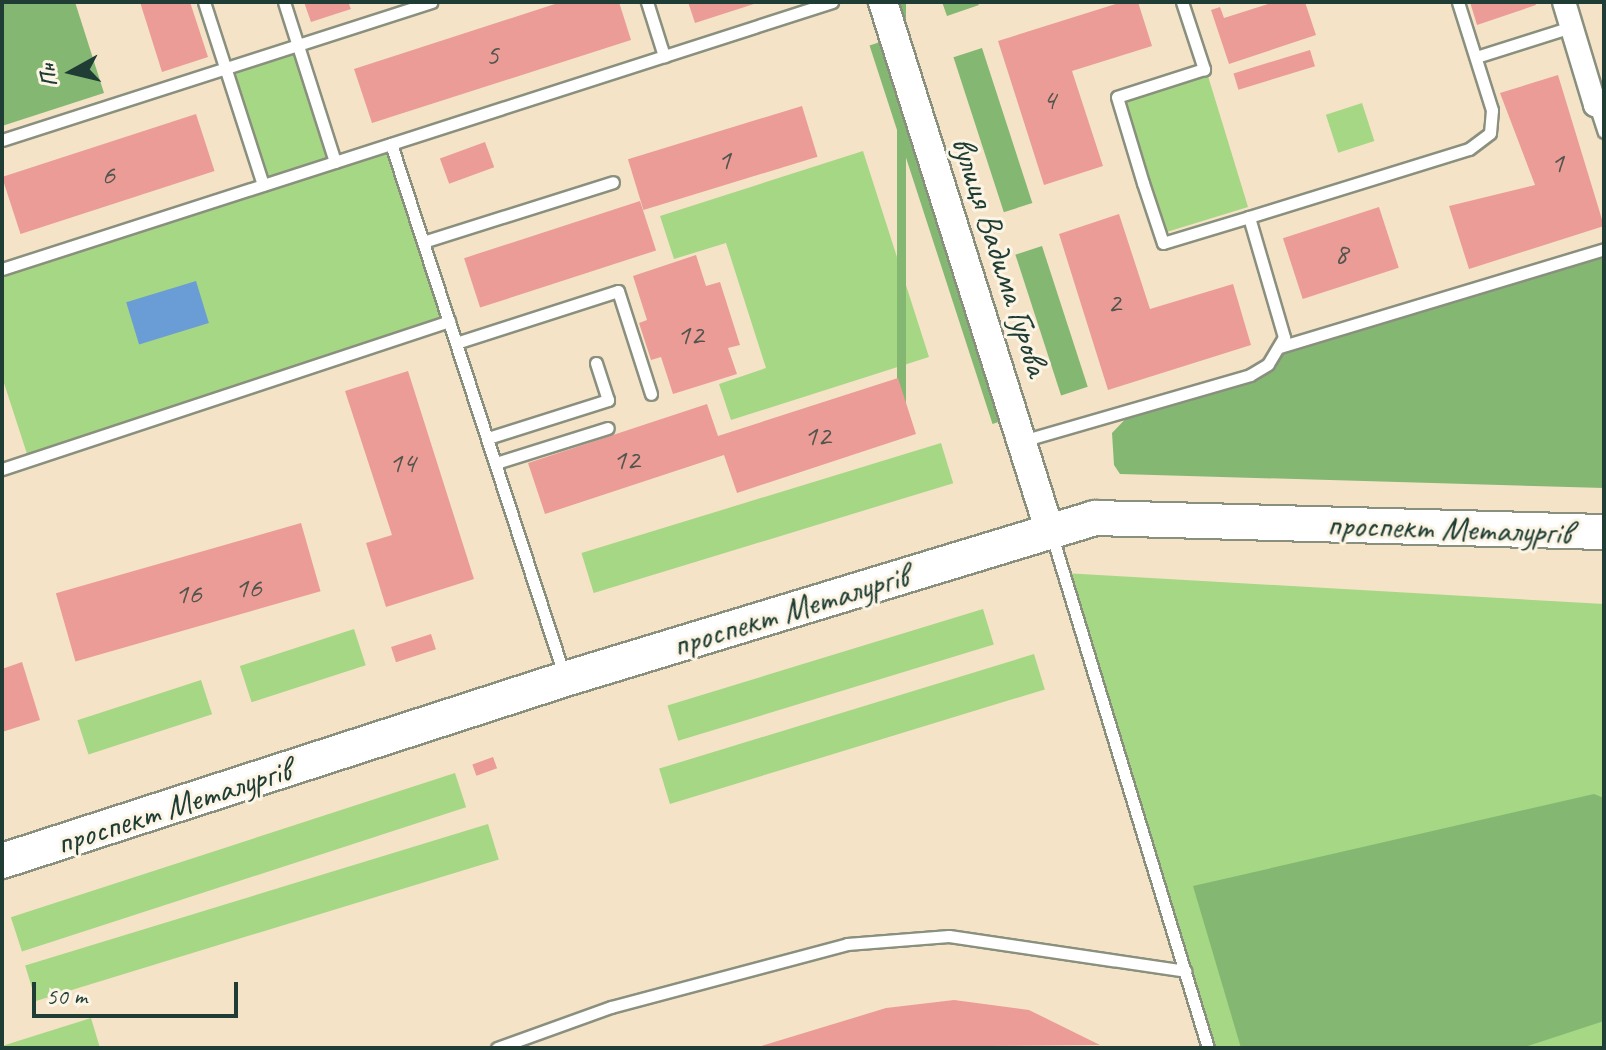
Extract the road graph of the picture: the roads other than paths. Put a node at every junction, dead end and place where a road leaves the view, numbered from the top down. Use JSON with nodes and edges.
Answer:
{"nodes":[{"id":1,"x":204,"y":2,"type":"edge"},
{"id":2,"x":284,"y":2,"type":"edge"},
{"id":3,"x":431,"y":2,"type":"edge"},
{"id":4,"x":647,"y":2,"type":"edge"},
{"id":5,"x":832,"y":2,"type":"edge"},
{"id":6,"x":883,"y":2,"type":"edge"},
{"id":7,"x":1182,"y":2,"type":"edge"},
{"id":8,"x":1458,"y":2,"type":"edge"},
{"id":9,"x":1564,"y":2,"type":"edge"},
{"id":10,"x":1571,"y":27,"type":"junction"},
{"id":11,"x":298,"y":45,"type":"junction"},
{"id":12,"x":664,"y":56,"type":"junction"},
{"id":13,"x":1476,"y":57,"type":"junction"},
{"id":14,"x":225,"y":68,"type":"junction"},
{"id":15,"x":1600,"y":104,"type":"edge"},
{"id":16,"x":1604,"y":132,"type":"edge"},
{"id":17,"x":2,"y":140,"type":"edge"},
{"id":18,"x":391,"y":144,"type":"junction"},
{"id":19,"x":335,"y":162,"type":"junction"},
{"id":20,"x":613,"y":182,"type":"dead end"},
{"id":21,"x":263,"y":185,"type":"junction"},
{"id":22,"x":1249,"y":217,"type":"junction"},
{"id":23,"x":423,"y":242,"type":"junction"},
{"id":24,"x":1604,"y":249,"type":"edge"},
{"id":25,"x":2,"y":269,"type":"edge"},
{"id":26,"x":449,"y":321,"type":"junction"},
{"id":27,"x":456,"y":343,"type":"junction"},
{"id":28,"x":1280,"y":347,"type":"junction"},
{"id":29,"x":596,"y":363,"type":"dead end"},
{"id":30,"x":651,"y":394,"type":"dead end"},
{"id":31,"x":608,"y":428,"type":"dead end"},
{"id":32,"x":488,"y":438,"type":"junction"},
{"id":33,"x":1022,"y":442,"type":"junction"},
{"id":34,"x":496,"y":463,"type":"junction"},
{"id":35,"x":2,"y":469,"type":"edge"},
{"id":36,"x":1050,"y":532,"type":"junction"},
{"id":37,"x":1604,"y":532,"type":"edge"},
{"id":38,"x":565,"y":679,"type":"junction"},
{"id":39,"x":2,"y":861,"type":"edge"},
{"id":40,"x":1185,"y":971,"type":"junction"},
{"id":41,"x":497,"y":1048,"type":"edge"},
{"id":42,"x":1208,"y":1048,"type":"edge"}],
"edges":[{"from":1,"to":14,"type":"lane"},
{"from":2,"to":11,"type":"lane"},
{"from":3,"to":11,"type":"lane"},
{"from":4,"to":12,"type":"lane"},
{"from":5,"to":12,"type":"lane"},
{"from":6,"to":33,"type":"street","name":"вулиця Вадима Гурова"},
{"from":7,"to":22,"type":"lane"},
{"from":8,"to":13,"type":"lane"},
{"from":9,"to":10,"type":"street"},
{"from":10,"to":13,"type":"lane"},
{"from":10,"to":15,"type":"street"},
{"from":11,"to":14,"type":"lane"},
{"from":11,"to":19,"type":"lane"},
{"from":12,"to":18,"type":"lane"},
{"from":13,"to":22,"type":"lane"},
{"from":14,"to":17,"type":"lane"},
{"from":14,"to":21,"type":"lane"},
{"from":15,"to":16,"type":"lane"},
{"from":18,"to":19,"type":"lane"},
{"from":18,"to":23,"type":"lane"},
{"from":19,"to":21,"type":"lane"},
{"from":20,"to":23,"type":"lane"},
{"from":21,"to":25,"type":"lane"},
{"from":22,"to":28,"type":"lane"},
{"from":23,"to":26,"type":"lane"},
{"from":24,"to":28,"type":"lane"},
{"from":26,"to":27,"type":"lane"},
{"from":26,"to":35,"type":"lane"},
{"from":27,"to":30,"type":"lane"},
{"from":27,"to":32,"type":"lane"},
{"from":28,"to":33,"type":"lane"},
{"from":29,"to":32,"type":"lane"},
{"from":31,"to":34,"type":"lane"},
{"from":32,"to":34,"type":"lane"},
{"from":33,"to":36,"type":"street","name":"вулиця Вадима Гурова"},
{"from":34,"to":38,"type":"lane"},
{"from":36,"to":37,"type":"main road","name":"проспект Металургів"},
{"from":36,"to":38,"type":"main road","name":"проспект Металургів"},
{"from":36,"to":40,"type":"lane"},
{"from":38,"to":39,"type":"main road","name":"проспект Металургів"},
{"from":40,"to":41,"type":"lane"},
{"from":40,"to":42,"type":"lane"}]}
